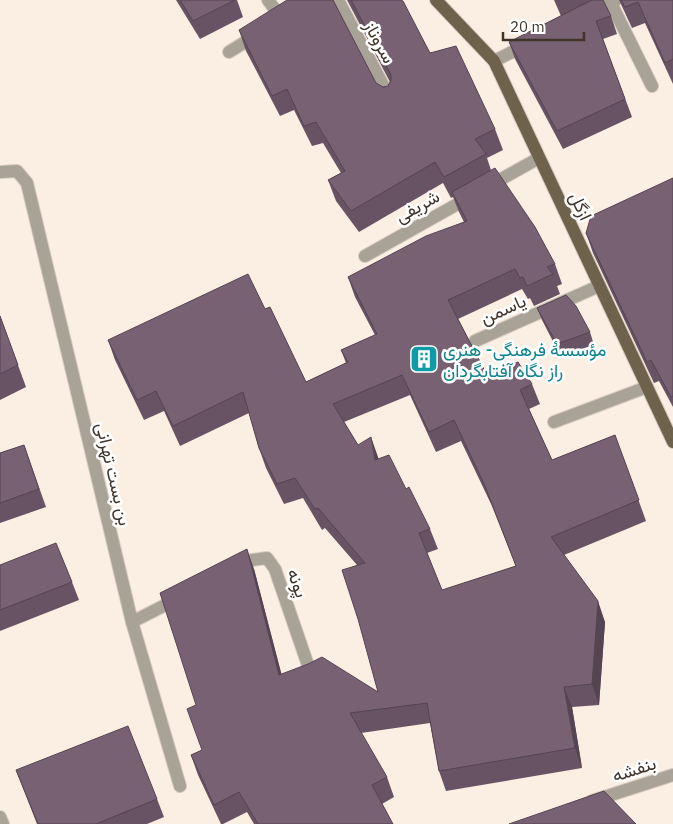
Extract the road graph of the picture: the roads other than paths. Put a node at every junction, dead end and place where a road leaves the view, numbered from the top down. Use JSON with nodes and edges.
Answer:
{"nodes":[{"id":1,"x":268,"y":0,"type":"edge"},
{"id":2,"x":338,"y":0,"type":"edge"},
{"id":3,"x":436,"y":0,"type":"edge"},
{"id":4,"x":613,"y":1,"type":"edge"},
{"id":5,"x":578,"y":20,"type":"edge"},
{"id":6,"x":536,"y":40,"type":"edge"},
{"id":7,"x":229,"y":52,"type":"dead end"},
{"id":8,"x":494,"y":61,"type":"junction"},
{"id":9,"x":652,"y":86,"type":"dead end"},
{"id":10,"x":391,"y":100,"type":"edge"},
{"id":11,"x":540,"y":158,"type":"junction"},
{"id":12,"x":0,"y":172,"type":"edge"},
{"id":13,"x":365,"y":256,"type":"dead end"},
{"id":14,"x":600,"y":286,"type":"junction"},
{"id":15,"x":475,"y":340,"type":"dead end"},
{"id":16,"x":647,"y":387,"type":"junction"},
{"id":17,"x":554,"y":422,"type":"dead end"},
{"id":18,"x":673,"y":442,"type":"edge"},
{"id":19,"x":227,"y":573,"type":"edge"},
{"id":20,"x":192,"y":591,"type":"edge"},
{"id":21,"x":132,"y":622,"type":"junction"},
{"id":22,"x":312,"y":678,"type":"edge"},
{"id":23,"x":673,"y":775,"type":"edge"},
{"id":24,"x":180,"y":786,"type":"dead end"},
{"id":25,"x":583,"y":804,"type":"edge"},
{"id":26,"x":0,"y":816,"type":"edge"},
{"id":27,"x":3,"y":824,"type":"edge"}],
"edges":[{"from":1,"to":7,"type":"street"},
{"from":2,"to":10,"type":"street","name":"سروناز"},
{"from":3,"to":8,"type":"main road","name":"ازگل"},
{"from":4,"to":5,"type":"street"},
{"from":4,"to":9,"type":"street"},
{"from":6,"to":8,"type":"street"},
{"from":8,"to":11,"type":"main road","name":"ازگل"},
{"from":11,"to":13,"type":"street","name":"شریفی"},
{"from":11,"to":14,"type":"main road","name":"ازگل"},
{"from":12,"to":21,"type":"street","name":"بن بست تهرانی"},
{"from":14,"to":15,"type":"street","name":"یاسمن"},
{"from":14,"to":16,"type":"main road","name":"ازگل"},
{"from":16,"to":17,"type":"street"},
{"from":16,"to":18,"type":"main road","name":"ازگل"},
{"from":19,"to":22,"type":"street","name":"پونه"},
{"from":20,"to":21,"type":"street"},
{"from":21,"to":24,"type":"street","name":"بن بست تهرانی"},
{"from":23,"to":25,"type":"street","name":"بنفشه"},
{"from":26,"to":27,"type":"street"}]}
